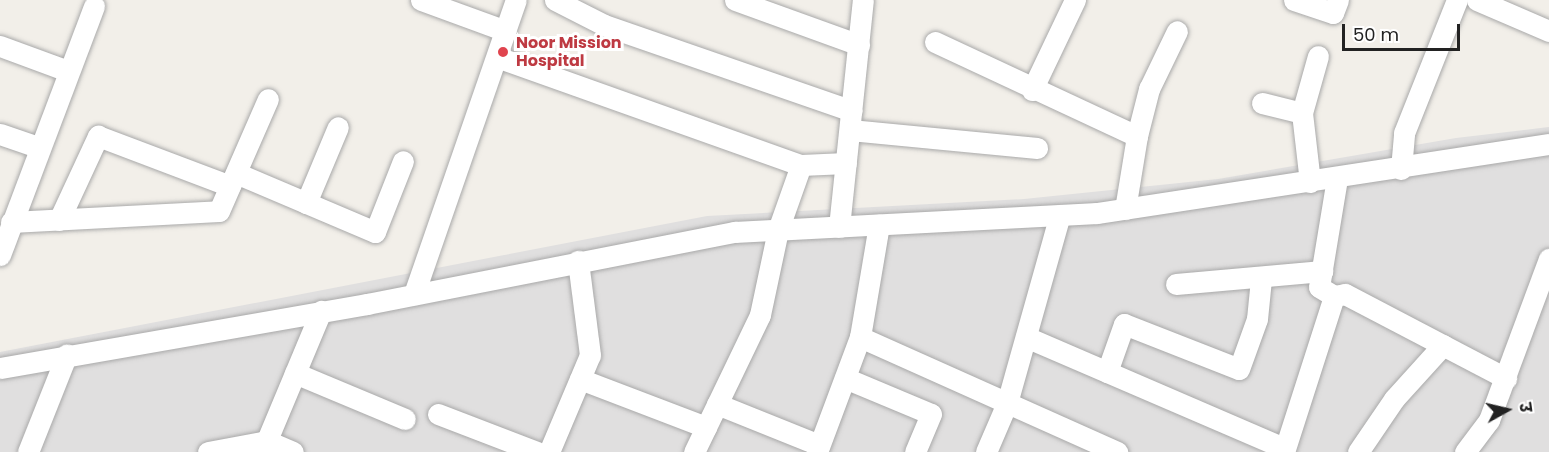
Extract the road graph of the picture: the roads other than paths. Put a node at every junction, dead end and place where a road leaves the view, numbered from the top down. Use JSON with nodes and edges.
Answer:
{"nodes":[{"id":1,"x":421,"y":0,"type":"edge"},
{"id":2,"x":516,"y":0,"type":"edge"},
{"id":3,"x":555,"y":0,"type":"edge"},
{"id":4,"x":735,"y":0,"type":"edge"},
{"id":5,"x":863,"y":0,"type":"edge"},
{"id":6,"x":1075,"y":0,"type":"edge"},
{"id":7,"x":1294,"y":0,"type":"edge"},
{"id":8,"x":1338,"y":0,"type":"edge"},
{"id":9,"x":1457,"y":0,"type":"edge"},
{"id":10,"x":1477,"y":0,"type":"edge"},
{"id":11,"x":94,"y":6,"type":"dead end"},
{"id":12,"x":506,"y":31,"type":"junction"},
{"id":13,"x":1177,"y":31,"type":"dead end"},
{"id":14,"x":1549,"y":31,"type":"edge"},
{"id":15,"x":935,"y":42,"type":"dead end"},
{"id":16,"x":858,"y":45,"type":"junction"},
{"id":17,"x":0,"y":46,"type":"edge"},
{"id":18,"x":1318,"y":56,"type":"dead end"},
{"id":19,"x":496,"y":57,"type":"junction"},
{"id":20,"x":68,"y":71,"type":"junction"},
{"id":21,"x":1032,"y":90,"type":"junction"},
{"id":22,"x":268,"y":99,"type":"dead end"},
{"id":23,"x":1262,"y":103,"type":"dead end"},
{"id":24,"x":1302,"y":113,"type":"junction"},
{"id":25,"x":851,"y":121,"type":"junction"},
{"id":26,"x":338,"y":127,"type":"dead end"},
{"id":27,"x":0,"y":134,"type":"edge"},
{"id":28,"x":1137,"y":136,"type":"junction"},
{"id":29,"x":1549,"y":144,"type":"edge"},
{"id":30,"x":38,"y":147,"type":"junction"},
{"id":31,"x":1037,"y":148,"type":"dead end"},
{"id":32,"x":403,"y":161,"type":"dead end"},
{"id":33,"x":846,"y":163,"type":"junction"},
{"id":34,"x":801,"y":165,"type":"junction"},
{"id":35,"x":1401,"y":169,"type":"junction"},
{"id":36,"x":1337,"y":178,"type":"junction"},
{"id":37,"x":233,"y":180,"type":"junction"},
{"id":38,"x":1310,"y":182,"type":"junction"},
{"id":39,"x":306,"y":203,"type":"junction"},
{"id":40,"x":1125,"y":209,"type":"junction"},
{"id":41,"x":1060,"y":215,"type":"junction"},
{"id":42,"x":59,"y":219,"type":"junction"},
{"id":43,"x":11,"y":222,"type":"junction"},
{"id":44,"x":879,"y":225,"type":"junction"},
{"id":45,"x":839,"y":227,"type":"junction"},
{"id":46,"x":778,"y":230,"type":"junction"},
{"id":47,"x":0,"y":255,"type":"edge"},
{"id":48,"x":1549,"y":259,"type":"edge"},
{"id":49,"x":578,"y":261,"type":"junction"},
{"id":50,"x":1322,"y":272,"type":"junction"},
{"id":51,"x":1261,"y":279,"type":"junction"},
{"id":52,"x":1176,"y":284,"type":"dead end"},
{"id":53,"x":414,"y":294,"type":"junction"},
{"id":54,"x":1334,"y":296,"type":"junction"},
{"id":55,"x":321,"y":311,"type":"junction"},
{"id":56,"x":860,"y":337,"type":"junction"},
{"id":57,"x":1026,"y":337,"type":"junction"},
{"id":58,"x":1443,"y":345,"type":"junction"},
{"id":59,"x":67,"y":354,"type":"junction"},
{"id":60,"x":0,"y":368,"type":"edge"},
{"id":61,"x":1107,"y":372,"type":"junction"},
{"id":62,"x":295,"y":373,"type":"junction"},
{"id":63,"x":845,"y":378,"type":"junction"},
{"id":64,"x":1506,"y":378,"type":"junction"},
{"id":65,"x":580,"y":379,"type":"junction"},
{"id":66,"x":1007,"y":403,"type":"junction"},
{"id":67,"x":717,"y":404,"type":"junction"},
{"id":68,"x":438,"y":414,"type":"dead end"},
{"id":69,"x":405,"y":419,"type":"dead end"},
{"id":70,"x":706,"y":427,"type":"junction"},
{"id":71,"x":264,"y":446,"type":"edge"},
{"id":72,"x":818,"y":448,"type":"edge"},
{"id":73,"x":1284,"y":450,"type":"edge"},
{"id":74,"x":28,"y":452,"type":"edge"},
{"id":75,"x":208,"y":452,"type":"edge"},
{"id":76,"x":293,"y":452,"type":"edge"},
{"id":77,"x":537,"y":452,"type":"edge"},
{"id":78,"x":549,"y":452,"type":"edge"},
{"id":79,"x":694,"y":452,"type":"edge"},
{"id":80,"x":915,"y":452,"type":"edge"},
{"id":81,"x":986,"y":452,"type":"edge"},
{"id":82,"x":1117,"y":452,"type":"edge"},
{"id":83,"x":1358,"y":452,"type":"edge"},
{"id":84,"x":1465,"y":452,"type":"edge"}],
"edges":[{"from":1,"to":12,"type":"street"},
{"from":2,"to":12,"type":"street"},
{"from":3,"to":25,"type":"street"},
{"from":4,"to":16,"type":"street"},
{"from":5,"to":16,"type":"street"},
{"from":6,"to":21,"type":"street"},
{"from":7,"to":8,"type":"street"},
{"from":9,"to":35,"type":"street"},
{"from":10,"to":14,"type":"street"},
{"from":11,"to":20,"type":"street"},
{"from":12,"to":19,"type":"street"},
{"from":13,"to":28,"type":"street"},
{"from":15,"to":21,"type":"street"},
{"from":16,"to":25,"type":"street"},
{"from":17,"to":20,"type":"street"},
{"from":18,"to":24,"type":"street"},
{"from":19,"to":34,"type":"street"},
{"from":19,"to":53,"type":"street"},
{"from":20,"to":30,"type":"street"},
{"from":21,"to":28,"type":"street"},
{"from":22,"to":37,"type":"street"},
{"from":23,"to":24,"type":"street"},
{"from":24,"to":38,"type":"street"},
{"from":25,"to":31,"type":"street"},
{"from":25,"to":33,"type":"street"},
{"from":26,"to":39,"type":"street"},
{"from":27,"to":30,"type":"street"},
{"from":28,"to":40,"type":"street"},
{"from":29,"to":35,"type":"street"},
{"from":30,"to":43,"type":"street"},
{"from":32,"to":39,"type":"street"},
{"from":33,"to":34,"type":"street"},
{"from":33,"to":45,"type":"street"},
{"from":34,"to":46,"type":"street"},
{"from":35,"to":36,"type":"street"},
{"from":36,"to":38,"type":"street"},
{"from":36,"to":50,"type":"street"},
{"from":37,"to":39,"type":"street"},
{"from":37,"to":42,"type":"street"},
{"from":37,"to":42,"type":"street"},
{"from":38,"to":40,"type":"street"},
{"from":40,"to":41,"type":"street"},
{"from":41,"to":44,"type":"street"},
{"from":41,"to":57,"type":"street"},
{"from":42,"to":43,"type":"street"},
{"from":43,"to":47,"type":"street"},
{"from":44,"to":45,"type":"street"},
{"from":44,"to":56,"type":"street"},
{"from":45,"to":46,"type":"street"},
{"from":46,"to":49,"type":"street"},
{"from":46,"to":67,"type":"street"},
{"from":48,"to":64,"type":"street"},
{"from":49,"to":53,"type":"street"},
{"from":49,"to":65,"type":"street"},
{"from":50,"to":51,"type":"street"},
{"from":50,"to":54,"type":"street"},
{"from":51,"to":52,"type":"street"},
{"from":51,"to":61,"type":"street"},
{"from":53,"to":55,"type":"street"},
{"from":54,"to":58,"type":"street"},
{"from":54,"to":73,"type":"street"},
{"from":55,"to":59,"type":"street"},
{"from":55,"to":62,"type":"street"},
{"from":56,"to":63,"type":"street"},
{"from":56,"to":66,"type":"street"},
{"from":57,"to":61,"type":"street"},
{"from":57,"to":66,"type":"street"},
{"from":58,"to":64,"type":"street"},
{"from":58,"to":83,"type":"street"},
{"from":59,"to":60,"type":"street"},
{"from":59,"to":74,"type":"street"},
{"from":61,"to":73,"type":"street"},
{"from":62,"to":69,"type":"street"},
{"from":62,"to":71,"type":"street"},
{"from":63,"to":72,"type":"street"},
{"from":63,"to":80,"type":"street"},
{"from":64,"to":84,"type":"street"},
{"from":65,"to":70,"type":"street"},
{"from":65,"to":78,"type":"street"},
{"from":66,"to":81,"type":"street"},
{"from":66,"to":82,"type":"street"},
{"from":67,"to":70,"type":"street"},
{"from":67,"to":72,"type":"street"},
{"from":68,"to":77,"type":"street"},
{"from":70,"to":79,"type":"street"},
{"from":71,"to":75,"type":"street"},
{"from":71,"to":76,"type":"street"}]}
